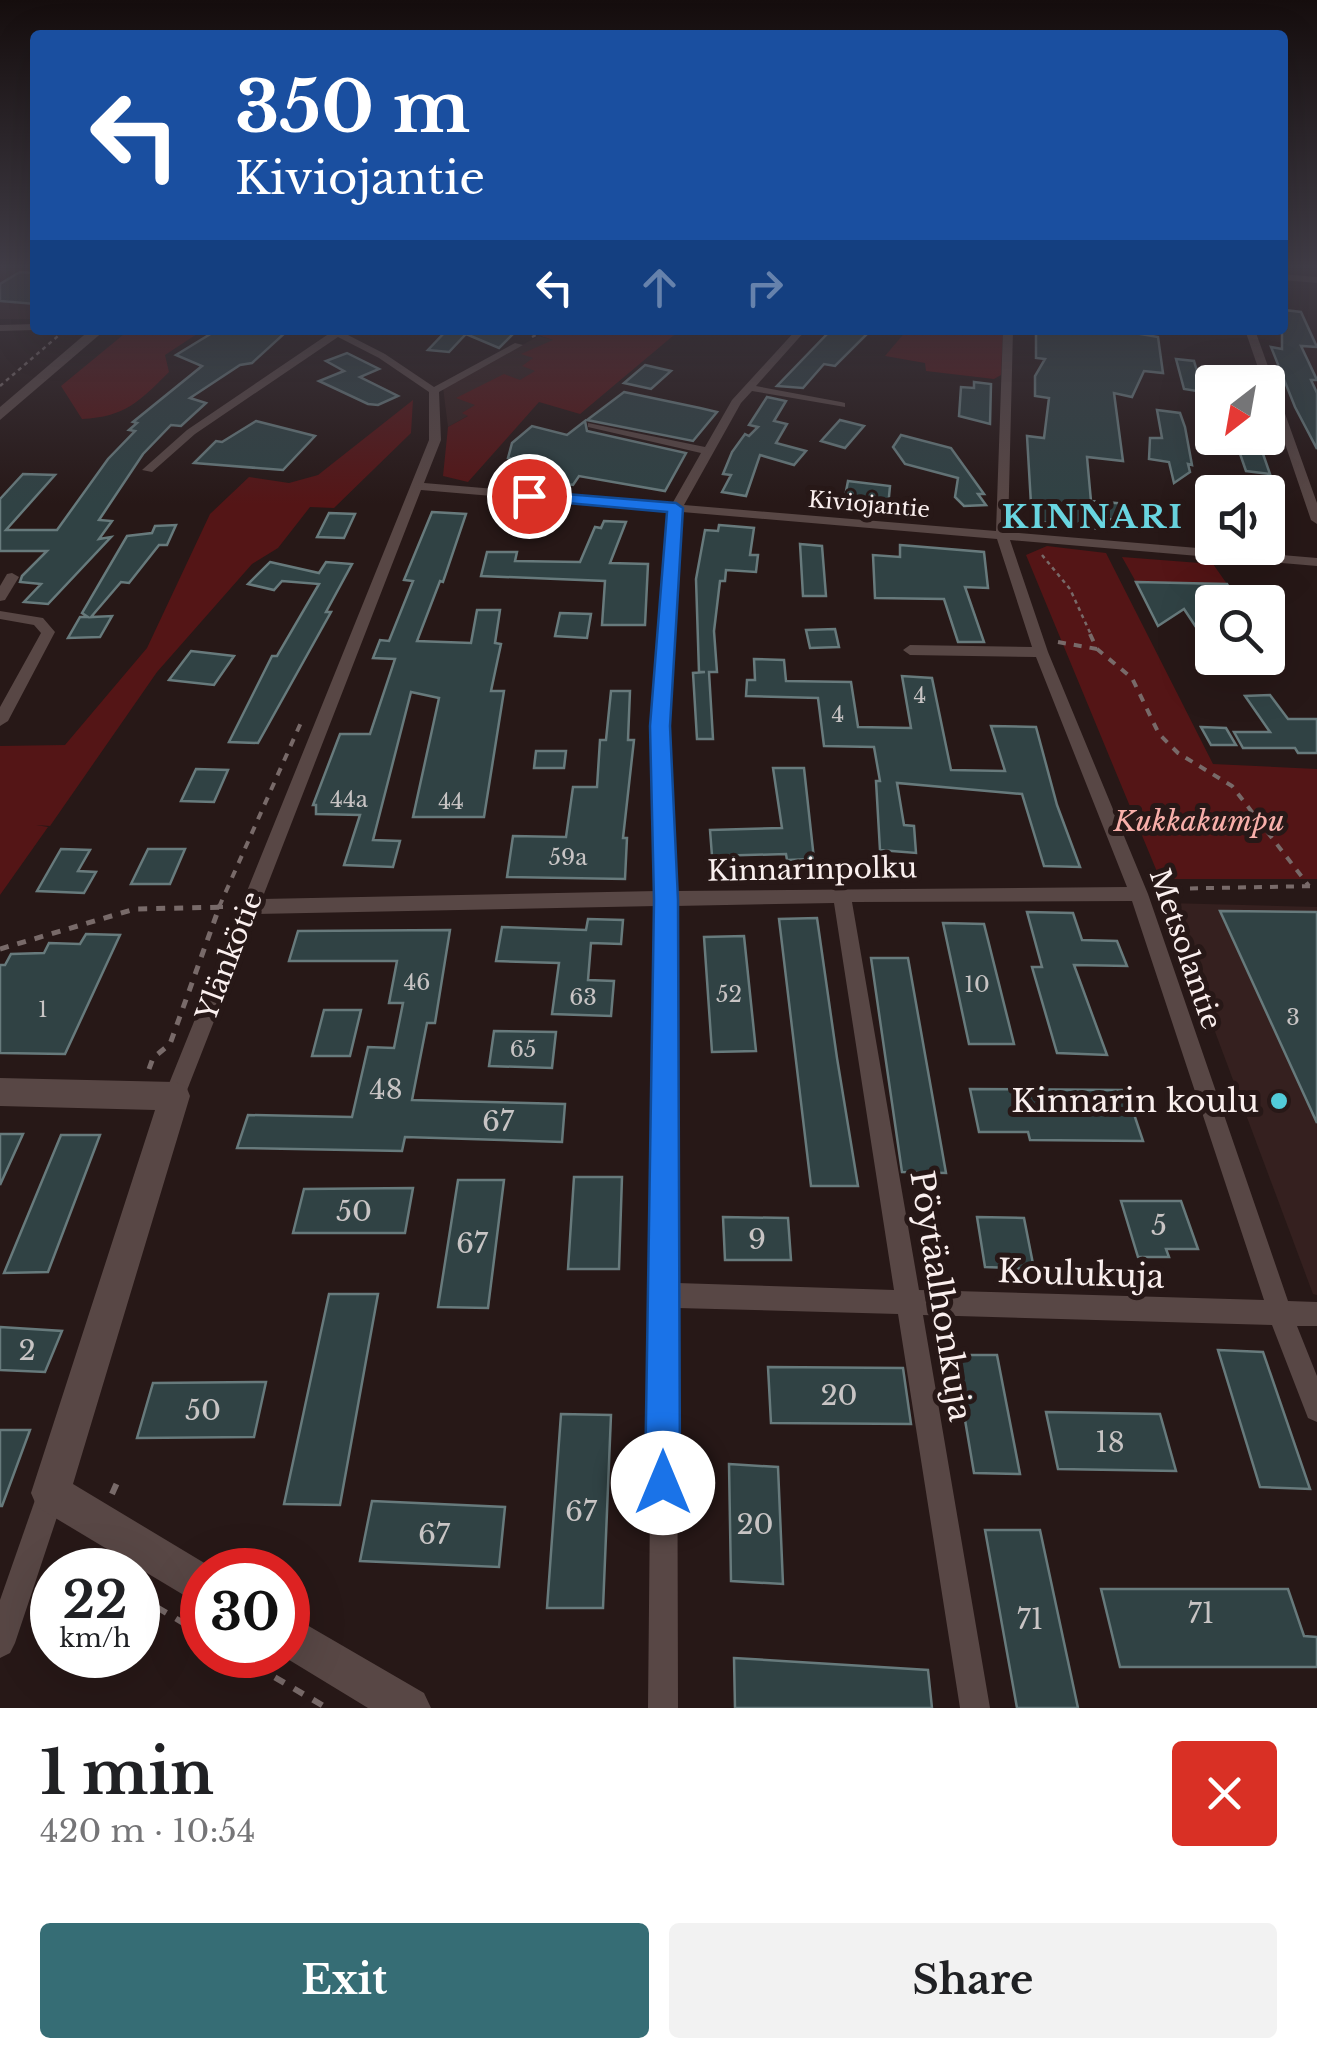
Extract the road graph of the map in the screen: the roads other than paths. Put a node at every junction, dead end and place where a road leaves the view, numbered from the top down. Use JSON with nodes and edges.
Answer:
{"nodes":[{"id":1,"x":79,"y":345,"type":"edge"},
{"id":2,"x":317,"y":345,"type":"edge"},
{"id":3,"x":360,"y":345,"type":"edge"},
{"id":4,"x":518,"y":345,"type":"dead end"},
{"id":5,"x":787,"y":345,"type":"edge"},
{"id":6,"x":1008,"y":345,"type":"edge"},
{"id":7,"x":1255,"y":345,"type":"edge"},
{"id":8,"x":748,"y":387,"type":"junction"},
{"id":9,"x":434,"y":390,"type":"junction"},
{"id":10,"x":840,"y":405,"type":"dead end"},
{"id":11,"x":0,"y":415,"type":"edge"},
{"id":12,"x":592,"y":425,"type":"dead end"},
{"id":13,"x":707,"y":451,"type":"junction"},
{"id":14,"x":148,"y":470,"type":"dead end"},
{"id":15,"x":418,"y":486,"type":"junction"},
{"id":16,"x":676,"y":508,"type":"junction"},
{"id":17,"x":1317,"y":520,"type":"edge"},
{"id":18,"x":1002,"y":534,"type":"junction"},
{"id":19,"x":1317,"y":562,"type":"edge"},
{"id":20,"x":12,"y":577,"type":"dead end"},
{"id":21,"x":0,"y":596,"type":"edge"},
{"id":22,"x":0,"y":615,"type":"edge"},
{"id":23,"x":1047,"y":647,"type":"junction"},
{"id":24,"x":910,"y":650,"type":"dead end"},
{"id":25,"x":0,"y":721,"type":"edge"},
{"id":26,"x":1139,"y":894,"type":"junction"},
{"id":27,"x":842,"y":895,"type":"junction"},
{"id":28,"x":666,"y":900,"type":"junction"},
{"id":29,"x":247,"y":907,"type":"junction"},
{"id":30,"x":0,"y":1092,"type":"edge"},
{"id":31,"x":175,"y":1096,"type":"junction"},
{"id":32,"x":662,"y":1296,"type":"junction"},
{"id":33,"x":909,"y":1301,"type":"junction"},
{"id":34,"x":1280,"y":1313,"type":"junction"},
{"id":35,"x":1317,"y":1314,"type":"edge"},
{"id":36,"x":1317,"y":1408,"type":"edge"},
{"id":37,"x":50,"y":1494,"type":"junction"},
{"id":38,"x":180,"y":1571,"type":"edge"},
{"id":39,"x":0,"y":1643,"type":"edge"},
{"id":40,"x":310,"y":1648,"type":"edge"},
{"id":41,"x":409,"y":1708,"type":"edge"},
{"id":42,"x":663,"y":1708,"type":"edge"},
{"id":43,"x":974,"y":1708,"type":"edge"}],
"edges":[{"from":1,"to":11,"type":"street"},
{"from":2,"to":14,"type":"street"},
{"from":3,"to":9,"type":"street"},
{"from":4,"to":9,"type":"street"},
{"from":5,"to":8,"type":"street"},
{"from":6,"to":18,"type":"street","name":"Metsolantie"},
{"from":7,"to":17,"type":"street"},
{"from":8,"to":10,"type":"street"},
{"from":8,"to":13,"type":"street"},
{"from":9,"to":15,"type":"street","name":"Ylänkötie"},
{"from":12,"to":13,"type":"street"},
{"from":13,"to":16,"type":"street"},
{"from":15,"to":16,"type":"street","name":"Kiviojantie"},
{"from":15,"to":29,"type":"street","name":"Ylänkötie"},
{"from":16,"to":18,"type":"street","name":"Kiviojantie"},
{"from":16,"to":28,"type":"street"},
{"from":18,"to":19,"type":"street","name":"Kiviojantie"},
{"from":18,"to":23,"type":"street","name":"Metsolantie"},
{"from":20,"to":21,"type":"street"},
{"from":22,"to":25,"type":"street"},
{"from":23,"to":24,"type":"street"},
{"from":23,"to":26,"type":"street","name":"Metsolantie"},
{"from":26,"to":27,"type":"street","name":"Kinnarinpolku"},
{"from":26,"to":34,"type":"street","name":"Metsolantie"},
{"from":27,"to":28,"type":"street","name":"Kinnarinpolku"},
{"from":27,"to":33,"type":"street","name":"Pöytäalhonkuja"},
{"from":28,"to":29,"type":"street","name":"Kinnarinpolku"},
{"from":28,"to":32,"type":"street"},
{"from":29,"to":31,"type":"street","name":"Ylänkötie"},
{"from":30,"to":31,"type":"street"},
{"from":31,"to":37,"type":"street","name":"Ylänkötie"},
{"from":32,"to":33,"type":"street","name":"Koulukuja"},
{"from":32,"to":42,"type":"street"},
{"from":33,"to":34,"type":"street","name":"Koulukuja"},
{"from":33,"to":43,"type":"street","name":"Pöytäalhonkuja"},
{"from":34,"to":35,"type":"street","name":"Koulukuja"},
{"from":34,"to":36,"type":"street","name":"Metsolantie"},
{"from":37,"to":38,"type":"street"},
{"from":37,"to":39,"type":"street","name":"Ylänkötie"},
{"from":40,"to":41,"type":"street"}]}
